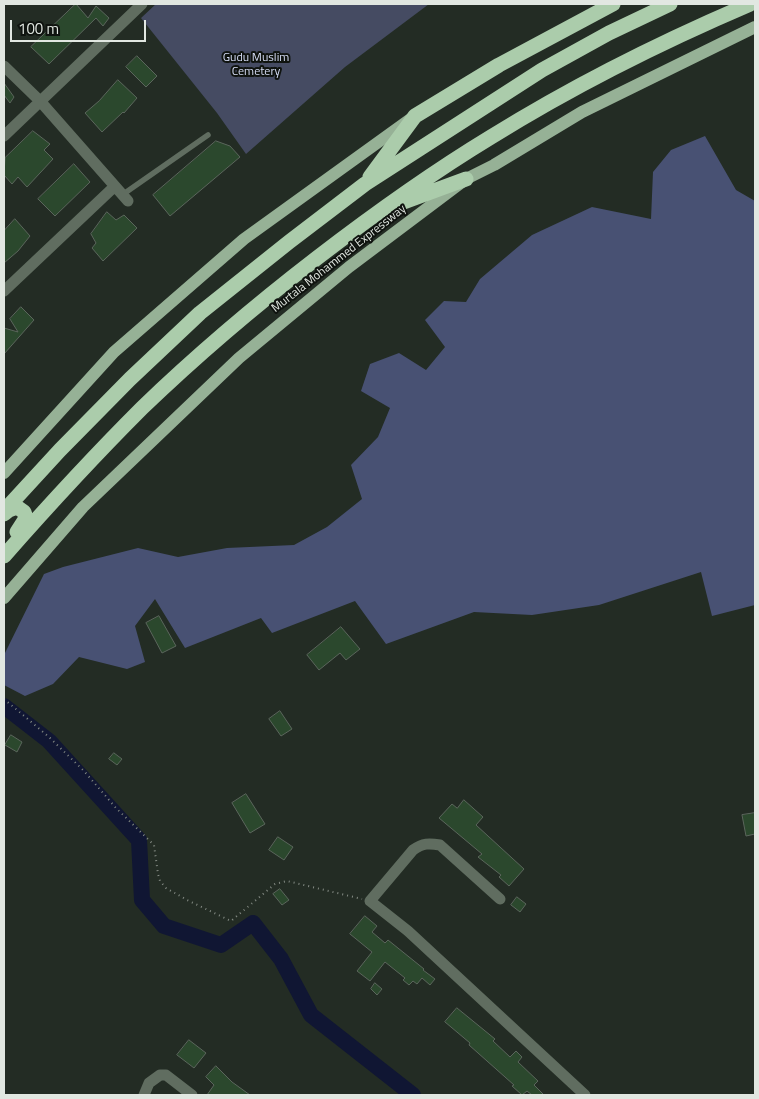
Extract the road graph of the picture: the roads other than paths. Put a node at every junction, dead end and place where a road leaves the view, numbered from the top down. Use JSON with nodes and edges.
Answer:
{"nodes":[{"id":1,"x":142,"y":4,"type":"edge"},
{"id":2,"x":613,"y":4,"type":"edge"},
{"id":3,"x":670,"y":4,"type":"edge"},
{"id":4,"x":750,"y":4,"type":"edge"},
{"id":5,"x":596,"y":8,"type":"edge"},
{"id":6,"x":755,"y":27,"type":"edge"},
{"id":7,"x":4,"y":66,"type":"edge"},
{"id":8,"x":40,"y":101,"type":"junction"},
{"id":9,"x":414,"y":116,"type":"junction"},
{"id":10,"x":208,"y":135,"type":"dead end"},
{"id":11,"x":4,"y":136,"type":"edge"},
{"id":12,"x":466,"y":180,"type":"junction"},
{"id":13,"x":365,"y":184,"type":"junction"},
{"id":14,"x":122,"y":194,"type":"junction"},
{"id":15,"x":379,"y":211,"type":"junction"},
{"id":16,"x":4,"y":291,"type":"edge"},
{"id":17,"x":4,"y":473,"type":"edge"},
{"id":18,"x":4,"y":513,"type":"edge"},
{"id":19,"x":4,"y":549,"type":"edge"},
{"id":20,"x":4,"y":556,"type":"edge"},
{"id":21,"x":4,"y":598,"type":"edge"},
{"id":22,"x":500,"y":899,"type":"dead end"},
{"id":23,"x":144,"y":1095,"type":"edge"},
{"id":24,"x":192,"y":1095,"type":"edge"},
{"id":25,"x":585,"y":1095,"type":"edge"}],
"edges":[{"from":1,"to":8,"type":"street"},
{"from":2,"to":5,"type":"highway"},
{"from":3,"to":13,"type":"highway"},
{"from":4,"to":15,"type":"highway","name":"Murtala Mohammed Expressway"},
{"from":5,"to":9,"type":"highway"},
{"from":6,"to":12,"type":"main road","name":"Murtala Mohammed Expressway"},
{"from":7,"to":8,"type":"street"},
{"from":8,"to":11,"type":"street"},
{"from":8,"to":14,"type":"street"},
{"from":9,"to":13,"type":"highway"},
{"from":9,"to":17,"type":"main road"},
{"from":10,"to":14,"type":"lane"},
{"from":12,"to":15,"type":"highway"},
{"from":12,"to":21,"type":"main road","name":"Murtala Mohammed Expressway"},
{"from":13,"to":18,"type":"highway"},
{"from":14,"to":16,"type":"street"},
{"from":15,"to":20,"type":"highway","name":"Murtala Mohammed Expressway"},
{"from":18,"to":19,"type":"highway"},
{"from":22,"to":25,"type":"street"},
{"from":23,"to":24,"type":"street"}]}
